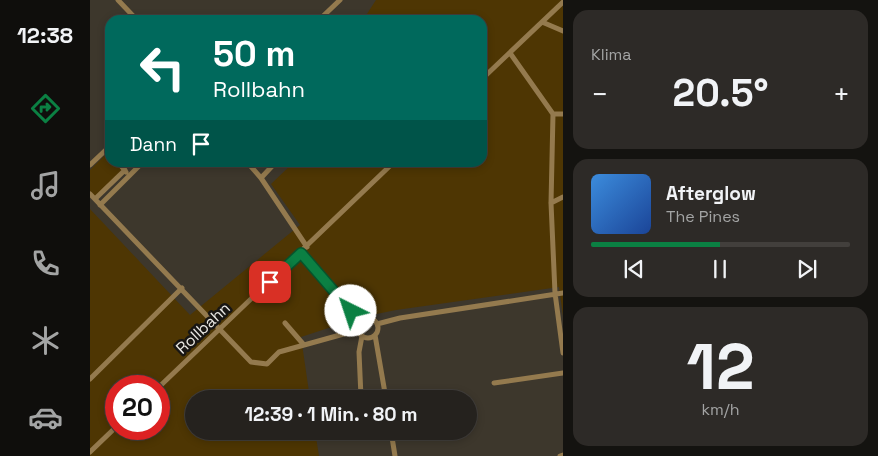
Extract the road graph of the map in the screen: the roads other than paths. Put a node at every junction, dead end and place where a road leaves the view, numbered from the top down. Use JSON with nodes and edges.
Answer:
{"nodes":[{"id":1,"x":118,"y":0,"type":"edge"},
{"id":2,"x":340,"y":0,"type":"edge"},
{"id":3,"x":563,"y":2,"type":"edge"},
{"id":4,"x":132,"y":15,"type":"edge"},
{"id":5,"x":324,"y":15,"type":"edge"},
{"id":6,"x":542,"y":22,"type":"junction"},
{"id":7,"x":563,"y":31,"type":"edge"},
{"id":8,"x":510,"y":53,"type":"junction"},
{"id":9,"x":487,"y":74,"type":"edge"},
{"id":10,"x":553,"y":114,"type":"junction"},
{"id":11,"x":563,"y":114,"type":"edge"},
{"id":12,"x":105,"y":153,"type":"edge"},
{"id":13,"x":90,"y":165,"type":"edge"},
{"id":14,"x":122,"y":167,"type":"edge"},
{"id":15,"x":138,"y":167,"type":"edge"},
{"id":16,"x":251,"y":167,"type":"edge"},
{"id":17,"x":271,"y":167,"type":"edge"},
{"id":18,"x":389,"y":167,"type":"edge"},
{"id":19,"x":125,"y":170,"type":"junction"},
{"id":20,"x":129,"y":176,"type":"junction"},
{"id":21,"x":261,"y":178,"type":"junction"},
{"id":22,"x":90,"y":194,"type":"edge"},
{"id":23,"x":563,"y":196,"type":"edge"},
{"id":24,"x":95,"y":199,"type":"junction"},
{"id":25,"x":551,"y":203,"type":"junction"},
{"id":26,"x":100,"y":205,"type":"junction"},
{"id":27,"x":307,"y":247,"type":"junction"},
{"id":28,"x":301,"y":253,"type":"junction"},
{"id":29,"x":182,"y":288,"type":"junction"},
{"id":30,"x":555,"y":293,"type":"junction"},
{"id":31,"x":563,"y":293,"type":"edge"},
{"id":32,"x":360,"y":322,"type":"junction"},
{"id":33,"x":285,"y":324,"type":"dead end"},
{"id":34,"x":377,"y":324,"type":"junction"},
{"id":35,"x":220,"y":328,"type":"junction"},
{"id":36,"x":358,"y":330,"type":"junction"},
{"id":37,"x":375,"y":335,"type":"junction"},
{"id":38,"x":362,"y":336,"type":"junction"},
{"id":39,"x":304,"y":345,"type":"junction"},
{"id":40,"x":563,"y":353,"type":"edge"},
{"id":41,"x":563,"y":373,"type":"edge"},
{"id":42,"x":170,"y":376,"type":"edge"},
{"id":43,"x":90,"y":379,"type":"edge"},
{"id":44,"x":494,"y":383,"type":"dead end"},
{"id":45,"x":362,"y":390,"type":"edge"},
{"id":46,"x":384,"y":390,"type":"edge"},
{"id":47,"x":105,"y":438,"type":"edge"},
{"id":48,"x":392,"y":440,"type":"edge"},
{"id":49,"x":90,"y":452,"type":"edge"},
{"id":50,"x":395,"y":456,"type":"edge"}],
"edges":[{"from":1,"to":4,"type":"lane"},
{"from":2,"to":5,"type":"lane"},
{"from":3,"to":6,"type":"lane"},
{"from":6,"to":7,"type":"lane"},
{"from":6,"to":8,"type":"lane"},
{"from":8,"to":9,"type":"lane"},
{"from":8,"to":10,"type":"lane"},
{"from":10,"to":11,"type":"lane"},
{"from":10,"to":25,"type":"lane"},
{"from":12,"to":13,"type":"lane"},
{"from":14,"to":19,"type":"lane"},
{"from":15,"to":20,"type":"lane"},
{"from":16,"to":21,"type":"lane"},
{"from":17,"to":21,"type":"lane"},
{"from":18,"to":27,"type":"lane","name":"Rollbahn"},
{"from":19,"to":20,"type":"lane"},
{"from":19,"to":24,"type":"lane"},
{"from":20,"to":26,"type":"lane"},
{"from":21,"to":27,"type":"lane"},
{"from":22,"to":24,"type":"lane"},
{"from":23,"to":25,"type":"lane"},
{"from":24,"to":26,"type":"lane"},
{"from":25,"to":30,"type":"lane"},
{"from":26,"to":29,"type":"lane"},
{"from":27,"to":28,"type":"lane","name":"Rollbahn"},
{"from":28,"to":32,"type":"lane"},
{"from":28,"to":35,"type":"lane","name":"Rollbahn"},
{"from":29,"to":35,"type":"lane"},
{"from":29,"to":43,"type":"lane"},
{"from":30,"to":31,"type":"lane"},
{"from":30,"to":34,"type":"lane"},
{"from":30,"to":40,"type":"lane"},
{"from":32,"to":34,"type":"lane"},
{"from":32,"to":36,"type":"lane"},
{"from":33,"to":39,"type":"lane"},
{"from":34,"to":37,"type":"lane"},
{"from":35,"to":39,"type":"lane"},
{"from":35,"to":42,"type":"lane","name":"Rollbahn"},
{"from":36,"to":38,"type":"lane"},
{"from":36,"to":39,"type":"lane"},
{"from":37,"to":38,"type":"lane"},
{"from":37,"to":46,"type":"lane"},
{"from":38,"to":45,"type":"lane"},
{"from":41,"to":44,"type":"lane"},
{"from":47,"to":49,"type":"lane"},
{"from":48,"to":50,"type":"lane"}]}
